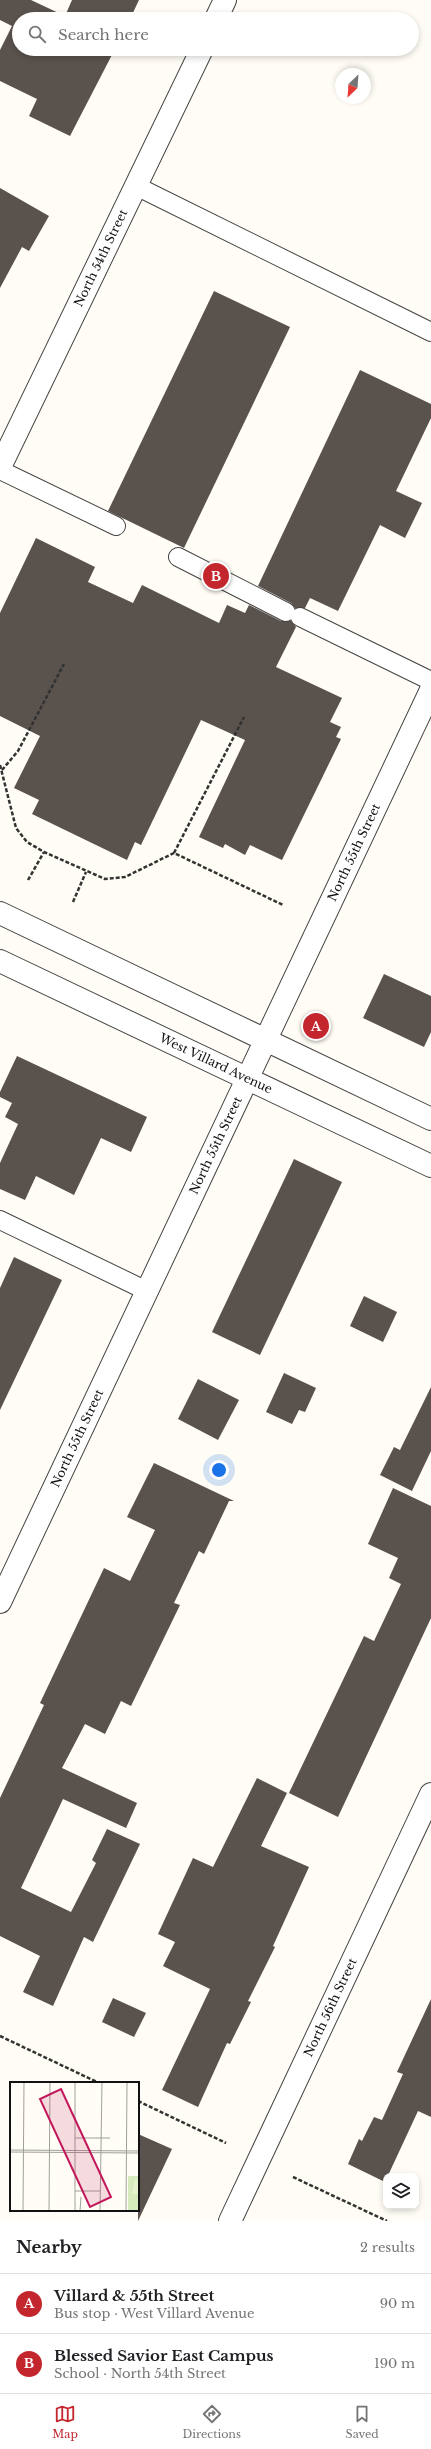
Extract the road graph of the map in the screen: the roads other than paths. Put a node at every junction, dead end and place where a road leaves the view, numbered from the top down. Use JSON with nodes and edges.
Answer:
{"nodes":[{"id":1,"x":225,"y":0,"type":"edge"},
{"id":2,"x":219,"y":12,"type":"edge"},
{"id":3,"x":199,"y":56,"type":"edge"},
{"id":4,"x":136,"y":186,"type":"junction"},
{"id":5,"x":431,"y":332,"type":"edge"},
{"id":6,"x":0,"y":468,"type":"edge"},
{"id":7,"x":116,"y":526,"type":"dead end"},
{"id":8,"x":178,"y":558,"type":"dead end"},
{"id":9,"x":431,"y":681,"type":"edge"},
{"id":10,"x":431,"y":690,"type":"edge"},
{"id":11,"x":0,"y":913,"type":"edge"},
{"id":12,"x":0,"y":961,"type":"edge"},
{"id":13,"x":266,"y":1039,"type":"junction"},
{"id":14,"x":246,"y":1078,"type":"junction"},
{"id":15,"x":431,"y":1119,"type":"edge"},
{"id":16,"x":431,"y":1166,"type":"edge"},
{"id":17,"x":0,"y":1220,"type":"edge"},
{"id":18,"x":147,"y":1291,"type":"junction"},
{"id":19,"x":0,"y":1602,"type":"edge"},
{"id":20,"x":431,"y":1794,"type":"edge"},
{"id":21,"x":230,"y":2221,"type":"edge"}],
"edges":[{"from":1,"to":2,"type":"street"},
{"from":3,"to":4,"type":"street","name":"North 54th Street"},
{"from":4,"to":5,"type":"lane"},
{"from":4,"to":6,"type":"street","name":"North 54th Street"},
{"from":6,"to":7,"type":"lane"},
{"from":8,"to":9,"type":"lane"},
{"from":10,"to":13,"type":"street","name":"North 55th Street"},
{"from":11,"to":13,"type":"street"},
{"from":12,"to":14,"type":"street","name":"West Villard Avenue"},
{"from":13,"to":14,"type":"street","name":"North 55th Street"},
{"from":13,"to":15,"type":"street"},
{"from":14,"to":16,"type":"street","name":"West Villard Avenue"},
{"from":14,"to":18,"type":"street","name":"North 55th Street"},
{"from":17,"to":18,"type":"lane"},
{"from":18,"to":19,"type":"street","name":"North 55th Street"},
{"from":20,"to":21,"type":"street","name":"North 56th Street"}]}
